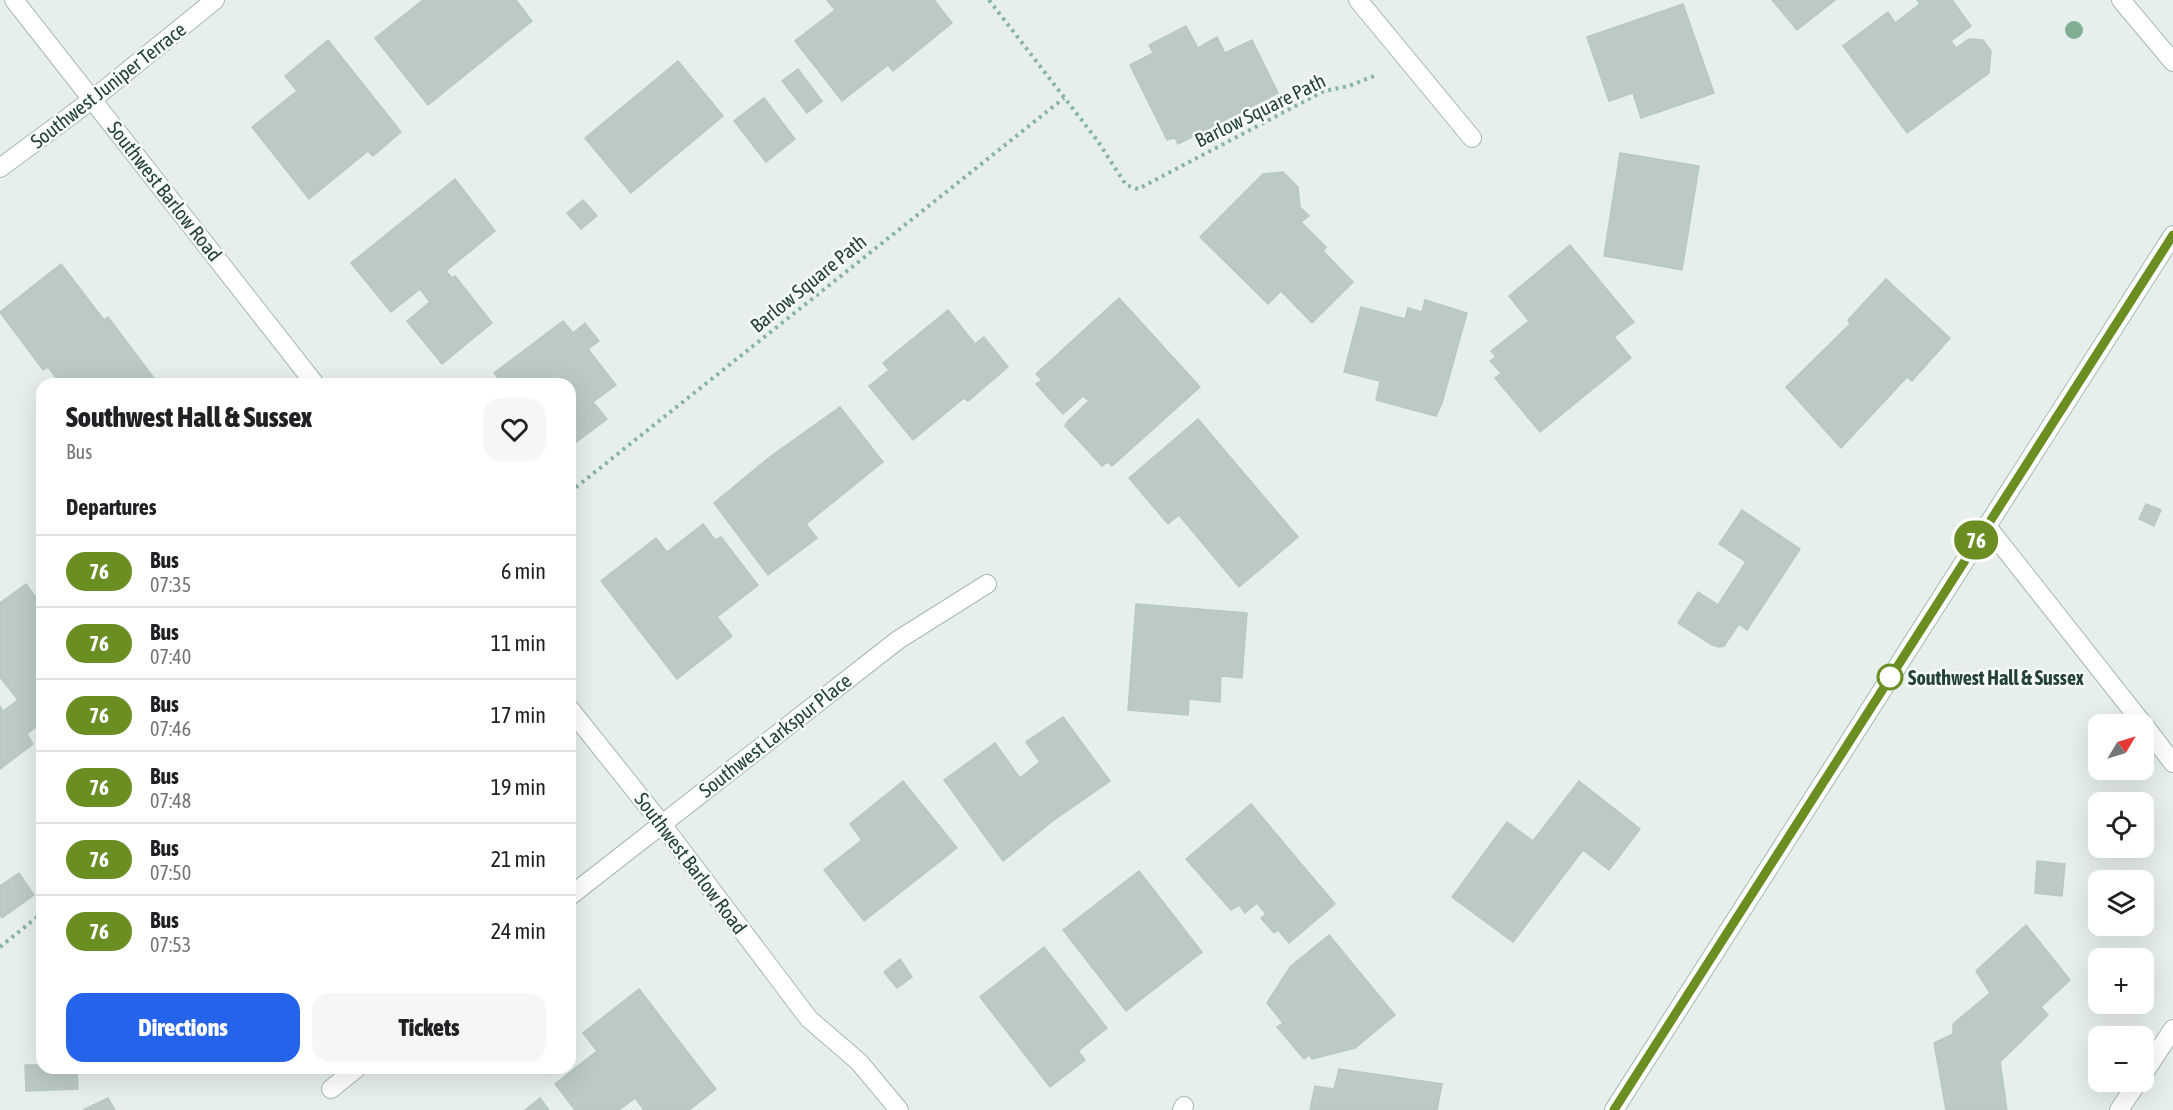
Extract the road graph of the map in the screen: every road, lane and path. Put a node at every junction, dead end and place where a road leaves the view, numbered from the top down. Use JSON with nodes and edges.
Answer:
{"nodes":[{"id":1,"x":14,"y":0,"type":"edge"},
{"id":2,"x":215,"y":0,"type":"edge"},
{"id":3,"x":989,"y":0,"type":"edge"},
{"id":4,"x":1359,"y":0,"type":"edge"},
{"id":5,"x":2121,"y":0,"type":"edge"},
{"id":6,"x":1409,"y":62,"type":"junction"},
{"id":7,"x":2173,"y":62,"type":"edge"},
{"id":8,"x":1064,"y":98,"type":"junction"},
{"id":9,"x":93,"y":99,"type":"junction"},
{"id":10,"x":1472,"y":138,"type":"dead end"},
{"id":11,"x":0,"y":168,"type":"edge"},
{"id":12,"x":2173,"y":234,"type":"edge"},
{"id":13,"x":310,"y":378,"type":"edge"},
{"id":14,"x":576,"y":487,"type":"edge"},
{"id":15,"x":1986,"y":525,"type":"junction"},
{"id":16,"x":987,"y":584,"type":"dead end"},
{"id":17,"x":2134,"y":714,"type":"edge"},
{"id":18,"x":576,"y":717,"type":"edge"},
{"id":19,"x":2154,"y":739,"type":"edge"},
{"id":20,"x":2173,"y":763,"type":"edge"},
{"id":21,"x":661,"y":823,"type":"junction"},
{"id":22,"x":576,"y":891,"type":"edge"},
{"id":23,"x":36,"y":918,"type":"edge"},
{"id":24,"x":0,"y":947,"type":"edge"},
{"id":25,"x":2173,"y":1029,"type":"edge"},
{"id":26,"x":2154,"y":1058,"type":"edge"},
{"id":27,"x":350,"y":1074,"type":"edge"},
{"id":28,"x":331,"y":1089,"type":"dead end"},
{"id":29,"x":2131,"y":1092,"type":"edge"},
{"id":30,"x":899,"y":1110,"type":"edge"},
{"id":31,"x":1614,"y":1110,"type":"edge"},
{"id":32,"x":2119,"y":1110,"type":"edge"}],
"edges":[{"from":1,"to":9,"type":"street","name":"Southwest Barlow Road"},
{"from":2,"to":9,"type":"street","name":"Southwest Juniper Terrace"},
{"from":3,"to":8,"type":"path","name":"Barlow Square Path"},
{"from":4,"to":6,"type":"street"},
{"from":5,"to":7,"type":"street"},
{"from":6,"to":8,"type":"path","name":"Barlow Square Path"},
{"from":6,"to":10,"type":"street"},
{"from":8,"to":14,"type":"path","name":"Barlow Square Path"},
{"from":9,"to":11,"type":"street","name":"Southwest Juniper Terrace"},
{"from":9,"to":13,"type":"street","name":"Southwest Barlow Road"},
{"from":12,"to":15,"type":"street"},
{"from":15,"to":17,"type":"street"},
{"from":15,"to":31,"type":"street"},
{"from":16,"to":21,"type":"street","name":"Southwest Larkspur Place"},
{"from":18,"to":21,"type":"street","name":"Southwest Barlow Road"},
{"from":19,"to":20,"type":"street"},
{"from":21,"to":22,"type":"street","name":"Southwest Larkspur Place"},
{"from":21,"to":30,"type":"street","name":"Southwest Barlow Road"},
{"from":23,"to":24,"type":"path"},
{"from":25,"to":26,"type":"street"},
{"from":27,"to":28,"type":"street"},
{"from":29,"to":32,"type":"street"}]}
